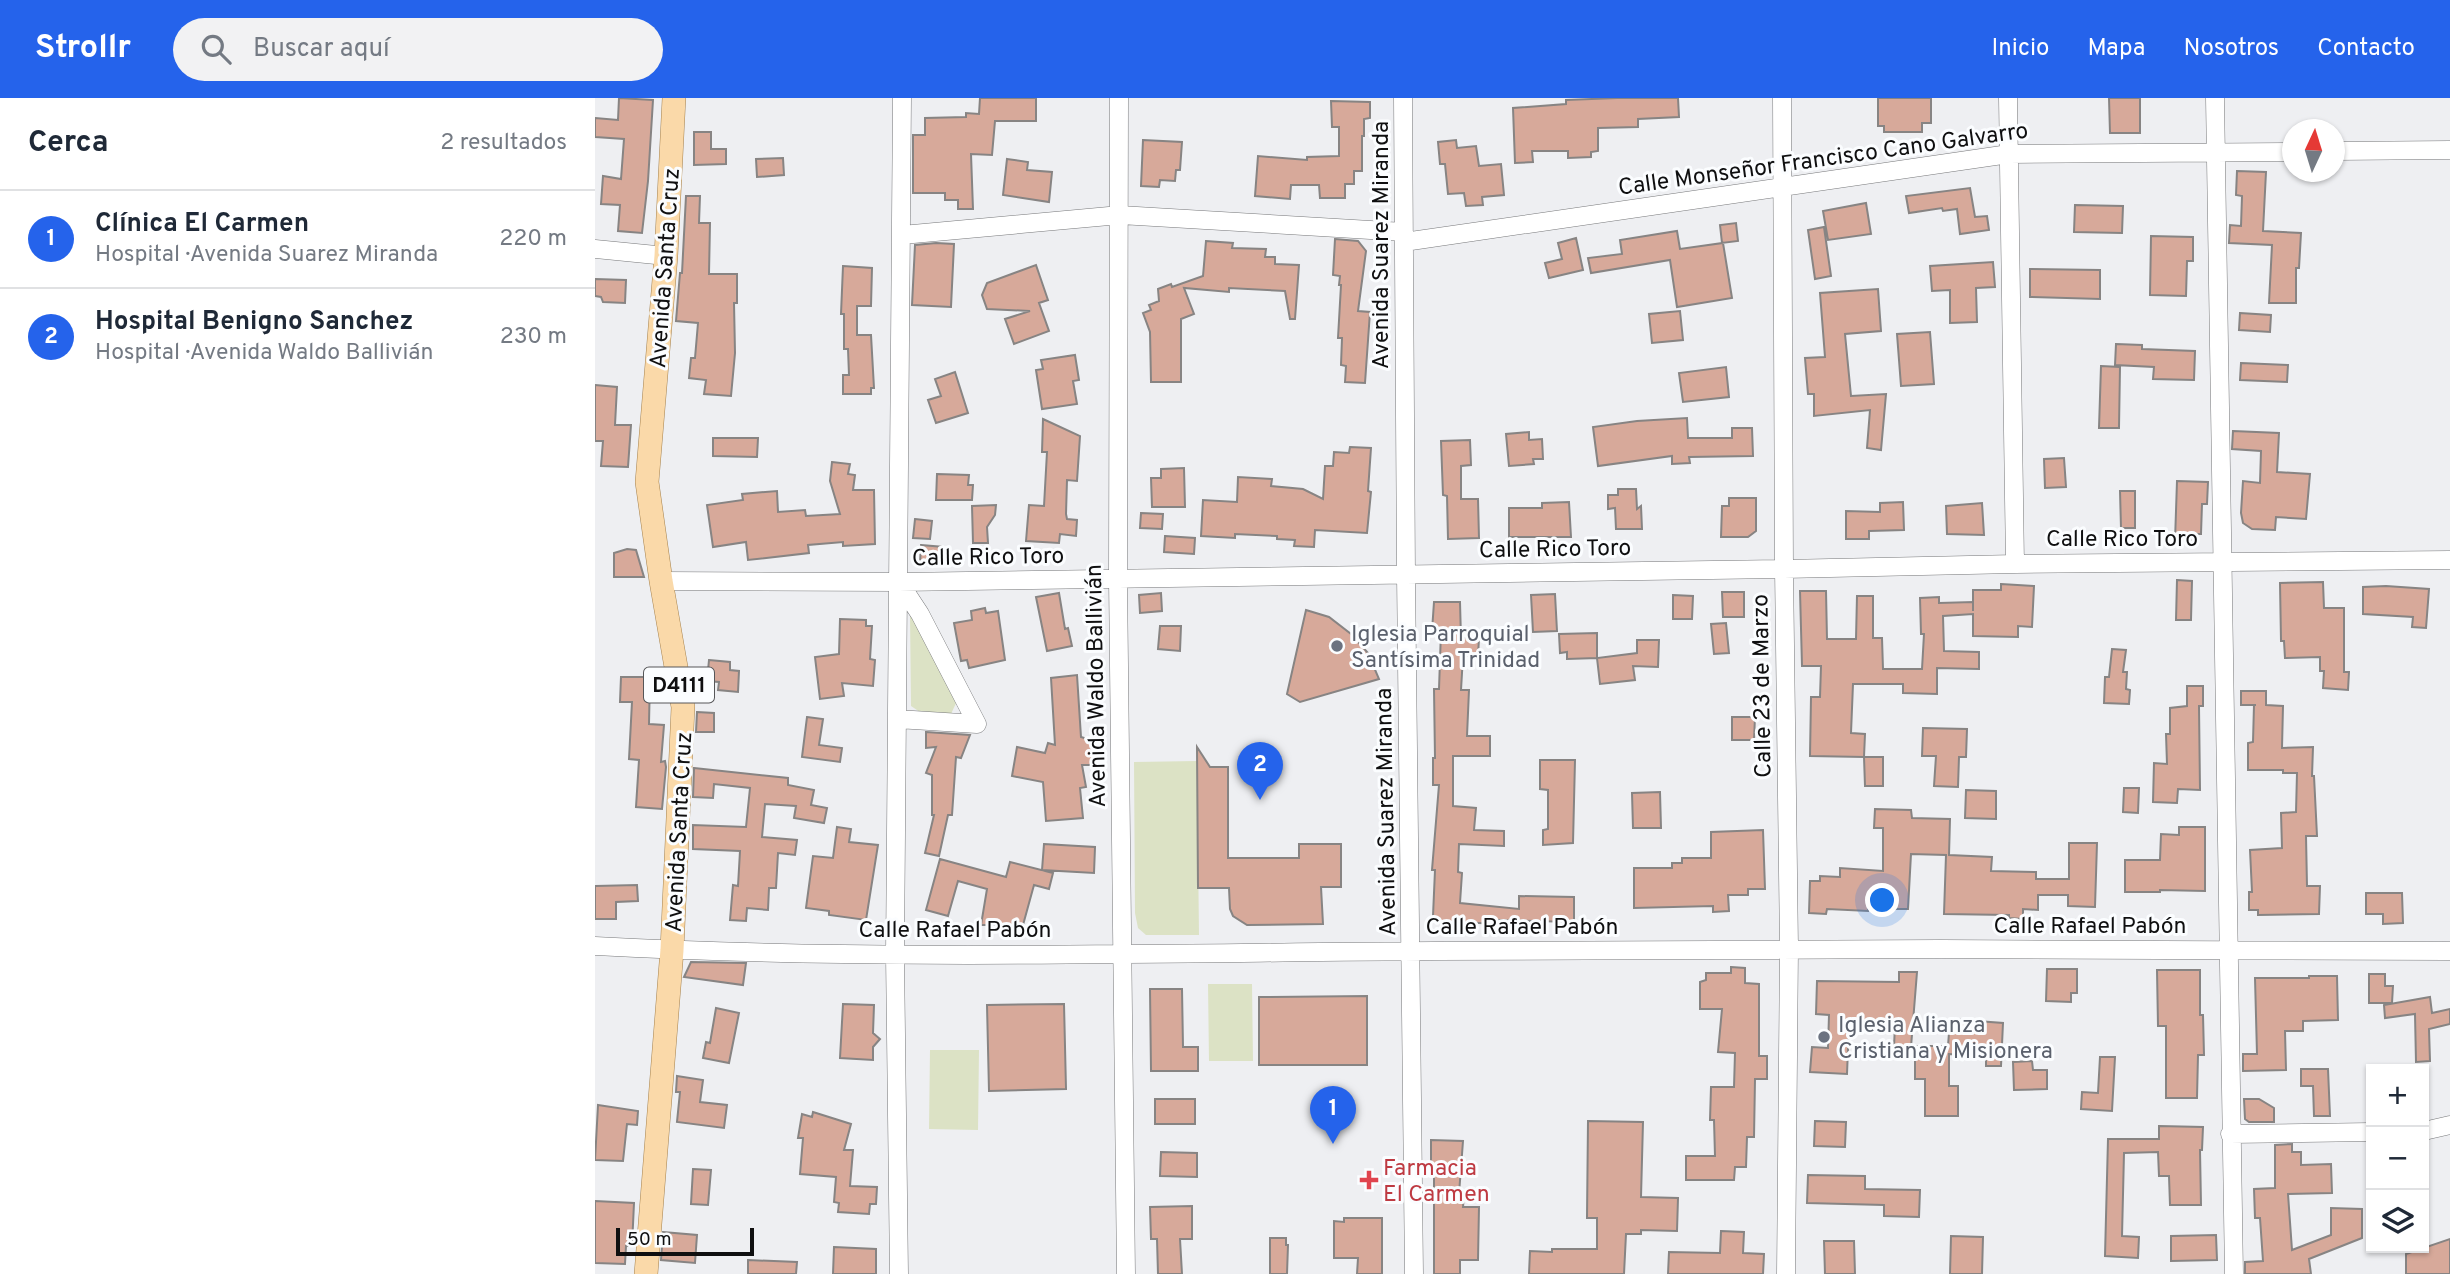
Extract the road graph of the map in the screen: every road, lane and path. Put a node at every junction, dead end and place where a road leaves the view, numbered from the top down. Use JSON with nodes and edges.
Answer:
{"nodes":[{"id":1,"x":674,"y":98,"type":"edge"},
{"id":2,"x":902,"y":98,"type":"edge"},
{"id":3,"x":1119,"y":98,"type":"edge"},
{"id":4,"x":1403,"y":98,"type":"edge"},
{"id":5,"x":1782,"y":98,"type":"edge"},
{"id":6,"x":2008,"y":98,"type":"edge"},
{"id":7,"x":2215,"y":98,"type":"edge"},
{"id":8,"x":2450,"y":150,"type":"edge"},
{"id":9,"x":2345,"y":151,"type":"edge"},
{"id":10,"x":2216,"y":152,"type":"junction"},
{"id":11,"x":2282,"y":152,"type":"edge"},
{"id":12,"x":2009,"y":153,"type":"junction"},
{"id":13,"x":1783,"y":186,"type":"junction"},
{"id":14,"x":1120,"y":215,"type":"junction"},
{"id":15,"x":902,"y":235,"type":"junction"},
{"id":16,"x":1404,"y":237,"type":"junction"},
{"id":17,"x":595,"y":249,"type":"edge"},
{"id":18,"x":666,"y":256,"type":"junction"},
{"id":19,"x":2450,"y":560,"type":"edge"},
{"id":20,"x":2222,"y":562,"type":"junction"},
{"id":21,"x":2015,"y":564,"type":"junction"},
{"id":22,"x":1784,"y":569,"type":"junction"},
{"id":23,"x":1406,"y":575,"type":"junction"},
{"id":24,"x":1118,"y":579,"type":"junction"},
{"id":25,"x":660,"y":581,"type":"junction"},
{"id":26,"x":899,"y":582,"type":"junction"},
{"id":27,"x":897,"y":719,"type":"junction"},
{"id":28,"x":595,"y":946,"type":"edge"},
{"id":29,"x":1789,"y":948,"type":"junction"},
{"id":30,"x":672,"y":950,"type":"junction"},
{"id":31,"x":2227,"y":950,"type":"junction"},
{"id":32,"x":1411,"y":951,"type":"junction"},
{"id":33,"x":2450,"y":951,"type":"edge"},
{"id":34,"x":1121,"y":953,"type":"junction"},
{"id":35,"x":895,"y":955,"type":"junction"},
{"id":36,"x":2450,"y":1125,"type":"edge"},
{"id":37,"x":2429,"y":1130,"type":"edge"},
{"id":38,"x":2366,"y":1132,"type":"edge"},
{"id":39,"x":2230,"y":1134,"type":"junction"},
{"id":40,"x":646,"y":1274,"type":"edge"},
{"id":41,"x":899,"y":1274,"type":"edge"},
{"id":42,"x":1126,"y":1274,"type":"edge"},
{"id":43,"x":1415,"y":1274,"type":"edge"},
{"id":44,"x":1786,"y":1274,"type":"edge"},
{"id":45,"x":2234,"y":1274,"type":"edge"}],
"edges":[{"from":1,"to":18,"type":"main road","name":"Avenida Santa Cruz","number":"D4111"},
{"from":2,"to":15,"type":"street"},
{"from":3,"to":14,"type":"street","name":"Avenida Waldo Ballivián"},
{"from":4,"to":16,"type":"street","name":"Avenida Suarez Miranda"},
{"from":5,"to":13,"type":"street","name":"Calle 23 de Marzo"},
{"from":6,"to":12,"type":"street"},
{"from":7,"to":10,"type":"street"},
{"from":8,"to":9,"type":"street"},
{"from":10,"to":11,"type":"street","name":"Calle Monseñor Francisco Cano Galvarro"},
{"from":10,"to":12,"type":"street","name":"Calle Monseñor Francisco Cano Galvarro"},
{"from":10,"to":20,"type":"street"},
{"from":12,"to":13,"type":"street","name":"Calle Monseñor Francisco Cano Galvarro"},
{"from":12,"to":21,"type":"street"},
{"from":13,"to":16,"type":"street","name":"Calle Monseñor Francisco Cano Galvarro"},
{"from":13,"to":22,"type":"street","name":"Calle 23 de Marzo"},
{"from":14,"to":15,"type":"street","name":"Calle Monseñor Francisco Cano Galvarro"},
{"from":14,"to":16,"type":"street","name":"Calle Monseñor Francisco Cano Galvarro"},
{"from":14,"to":24,"type":"street","name":"Avenida Waldo Ballivián"},
{"from":15,"to":26,"type":"street"},
{"from":16,"to":23,"type":"street","name":"Avenida Suarez Miranda"},
{"from":17,"to":18,"type":"street"},
{"from":18,"to":25,"type":"main road","name":"Avenida Santa Cruz","number":"D4111"},
{"from":19,"to":20,"type":"street","name":"Calle Rico Toro"},
{"from":20,"to":21,"type":"street","name":"Calle Rico Toro"},
{"from":20,"to":31,"type":"street"},
{"from":21,"to":22,"type":"street","name":"Calle Rico Toro"},
{"from":22,"to":23,"type":"street","name":"Calle Rico Toro"},
{"from":22,"to":29,"type":"street","name":"Calle 23 de Marzo"},
{"from":23,"to":24,"type":"street","name":"Calle Rico Toro"},
{"from":23,"to":32,"type":"street","name":"Avenida Suarez Miranda"},
{"from":24,"to":26,"type":"street","name":"Calle Rico Toro"},
{"from":24,"to":34,"type":"street","name":"Avenida Waldo Ballivián"},
{"from":25,"to":26,"type":"street","name":"Calle Rico Toro"},
{"from":25,"to":30,"type":"main road","name":"Avenida Santa Cruz","number":"D4111"},
{"from":26,"to":27,"type":"street"},
{"from":26,"to":27,"type":"street"},
{"from":27,"to":35,"type":"street"},
{"from":28,"to":30,"type":"street","name":"Calle Rafael Pabón"},
{"from":29,"to":31,"type":"street","name":"Calle Rafael Pabón"},
{"from":29,"to":32,"type":"street","name":"Calle Rafael Pabón"},
{"from":29,"to":44,"type":"street","name":"Calle 23 de Marzo"},
{"from":30,"to":35,"type":"street","name":"Calle Rafael Pabón"},
{"from":30,"to":40,"type":"main road","name":"Avenida Santa Cruz","number":"D4111"},
{"from":31,"to":33,"type":"street","name":"Calle Rafael Pabón"},
{"from":31,"to":39,"type":"street"},
{"from":32,"to":34,"type":"street","name":"Calle Rafael Pabón"},
{"from":32,"to":43,"type":"street","name":"Avenida Suarez Miranda"},
{"from":34,"to":35,"type":"street","name":"Calle Rafael Pabón"},
{"from":34,"to":42,"type":"street","name":"Avenida Waldo Ballivián"},
{"from":35,"to":41,"type":"street"},
{"from":36,"to":37,"type":"street"},
{"from":38,"to":39,"type":"street"},
{"from":39,"to":45,"type":"street"}]}
